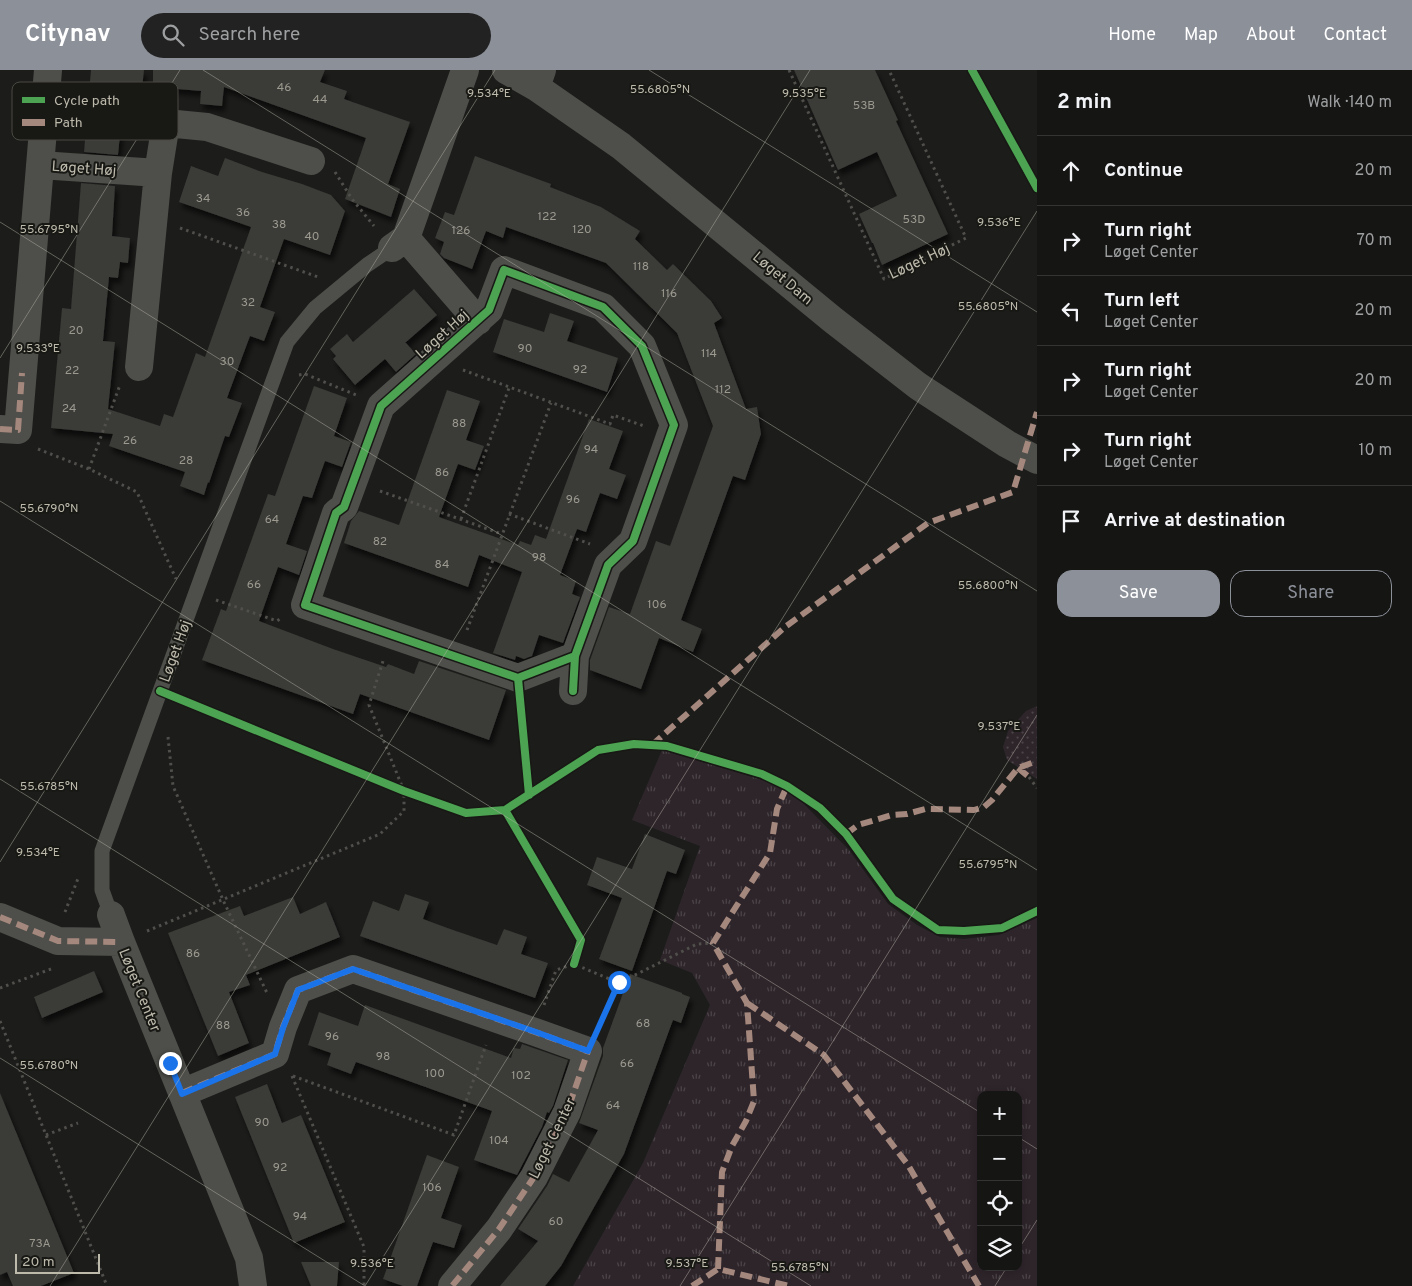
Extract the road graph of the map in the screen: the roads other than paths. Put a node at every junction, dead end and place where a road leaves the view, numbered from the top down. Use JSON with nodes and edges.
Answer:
{"nodes":[{"id":1,"x":465,"y":70,"type":"edge"},
{"id":2,"x":506,"y":70,"type":"edge"},
{"id":3,"x":539,"y":79,"type":"edge"},
{"id":4,"x":178,"y":124,"type":"edge"},
{"id":5,"x":42,"y":140,"type":"edge"},
{"id":6,"x":163,"y":140,"type":"edge"},
{"id":7,"x":311,"y":161,"type":"road end"},
{"id":8,"x":40,"y":165,"type":"junction"},
{"id":9,"x":158,"y":173,"type":"junction"},
{"id":10,"x":399,"y":243,"type":"junction"},
{"id":11,"x":478,"y":321,"type":"junction"},
{"id":12,"x":140,"y":367,"type":"road end"},
{"id":13,"x":0,"y":429,"type":"edge"},
{"id":14,"x":1037,"y":460,"type":"edge"},
{"id":15,"x":575,"y":656,"type":"junction"},
{"id":16,"x":573,"y":691,"type":"dead end"},
{"id":17,"x":111,"y":915,"type":"joint"},
{"id":18,"x":0,"y":917,"type":"edge"},
{"id":19,"x":121,"y":942,"type":"junction"},
{"id":20,"x":182,"y":1094,"type":"junction"},
{"id":21,"x":253,"y":1286,"type":"edge"},
{"id":22,"x":452,"y":1286,"type":"edge"}],
"edges":[{"from":1,"to":10,"type":"street"},
{"from":2,"to":3,"type":"street"},
{"from":3,"to":14,"type":"street","name":"Løget Dam"},
{"from":4,"to":7,"type":"street"},
{"from":5,"to":8,"type":"street","name":"Løget Høj"},
{"from":6,"to":9,"type":"street"},
{"from":8,"to":9,"type":"street","name":"Løget Høj"},
{"from":8,"to":13,"type":"street","name":"Løget Høj"},
{"from":9,"to":12,"type":"street"},
{"from":10,"to":11,"type":"street","name":"Løget Høj"},
{"from":10,"to":17,"type":"lane","name":"Løget Høj"},
{"from":11,"to":15,"type":"street","name":"Løget Høj"},
{"from":11,"to":15,"type":"street","name":"Løget Høj"},
{"from":15,"to":16,"type":"street","name":"Løget Høj"},
{"from":17,"to":19,"type":"street","name":"Løget Center"},
{"from":18,"to":19,"type":"street","name":"Løget Center"},
{"from":19,"to":20,"type":"street","name":"Løget Center"},
{"from":20,"to":21,"type":"street","name":"Løget Center"},
{"from":20,"to":22,"type":"street","name":"Løget Center"}]}
